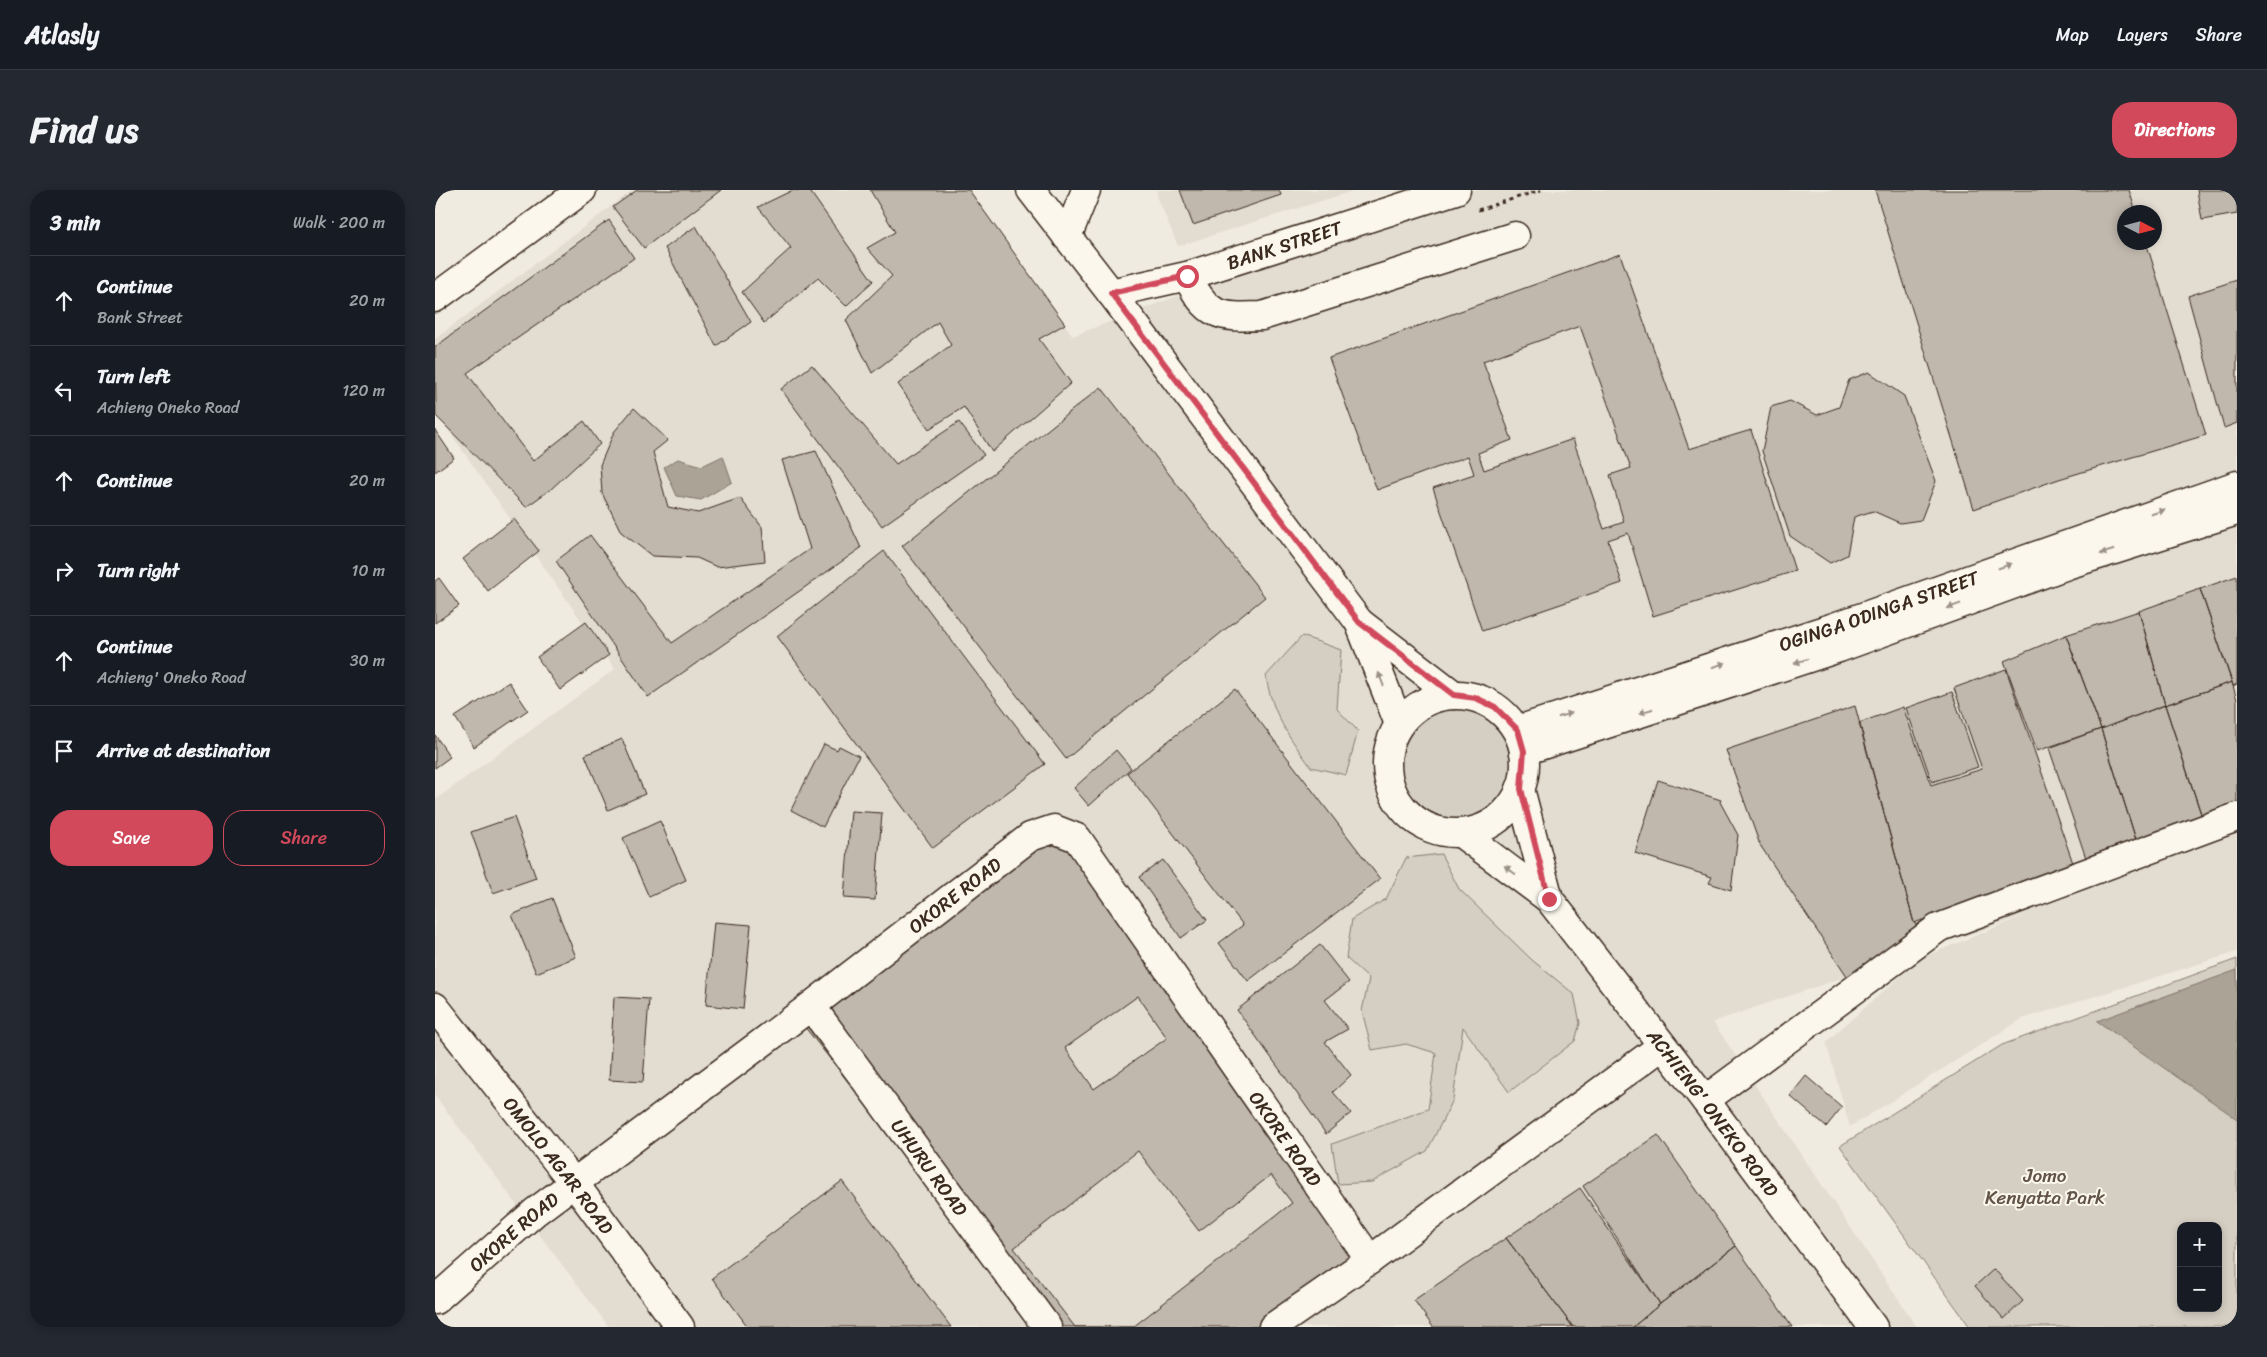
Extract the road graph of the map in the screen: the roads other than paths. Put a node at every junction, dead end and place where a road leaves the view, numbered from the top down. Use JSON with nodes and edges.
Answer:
{"nodes":[{"id":1,"x":582,"y":190,"type":"edge"},
{"id":2,"x":1031,"y":190,"type":"edge"},
{"id":3,"x":1086,"y":190,"type":"edge"},
{"id":4,"x":1456,"y":190,"type":"edge"},
{"id":5,"x":1067,"y":236,"type":"junction"},
{"id":6,"x":1515,"y":236,"type":"dead end"},
{"id":7,"x":1187,"y":276,"type":"junction"},
{"id":8,"x":1111,"y":293,"type":"junction"},
{"id":9,"x":435,"y":298,"type":"edge"},
{"id":10,"x":2237,"y":485,"type":"edge"},
{"id":11,"x":2237,"y":511,"type":"edge"},
{"id":12,"x":1359,"y":622,"type":"junction"},
{"id":13,"x":1454,"y":695,"type":"junction"},
{"id":14,"x":1399,"y":724,"type":"junction"},
{"id":15,"x":1521,"y":741,"type":"junction"},
{"id":16,"x":1521,"y":789,"type":"junction"},
{"id":17,"x":2237,"y":817,"type":"edge"},
{"id":18,"x":1462,"y":834,"type":"junction"},
{"id":19,"x":1549,"y":899,"type":"junction"},
{"id":20,"x":811,"y":1006,"type":"junction"},
{"id":21,"x":435,"y":1007,"type":"edge"},
{"id":22,"x":1662,"y":1046,"type":"junction"},
{"id":23,"x":1705,"y":1100,"type":"junction"},
{"id":24,"x":574,"y":1183,"type":"junction"},
{"id":25,"x":1370,"y":1260,"type":"junction"},
{"id":26,"x":435,"y":1300,"type":"edge"},
{"id":27,"x":680,"y":1327,"type":"edge"},
{"id":28,"x":1047,"y":1327,"type":"edge"},
{"id":29,"x":1273,"y":1327,"type":"edge"},
{"id":30,"x":1873,"y":1327,"type":"edge"}],
"edges":[{"from":1,"to":9,"type":"main road"},
{"from":2,"to":5,"type":"main road"},
{"from":3,"to":5,"type":"main road"},
{"from":4,"to":7,"type":"main road","name":"BANK STREET"},
{"from":5,"to":8,"type":"main road"},
{"from":6,"to":7,"type":"main road"},
{"from":7,"to":8,"type":"main road","name":"BANK STREET"},
{"from":8,"to":12,"type":"main road"},
{"from":15,"to":10,"type":"main road","name":"OGINGA ODINGA STREET","one_way":true},
{"from":11,"to":15,"type":"main road","name":"OGINGA ODINGA STREET","one_way":true},
{"from":12,"to":13,"type":"main road"},
{"from":14,"to":12,"type":"main road","one_way":true},
{"from":13,"to":14,"type":"main road"},
{"from":13,"to":15,"type":"main road"},
{"from":14,"to":18,"type":"main road"},
{"from":15,"to":16,"type":"main road"},
{"from":16,"to":18,"type":"main road"},
{"from":16,"to":19,"type":"main road","name":"ACHIENG' ONEKO ROAD"},
{"from":17,"to":23,"type":"main road"},
{"from":19,"to":18,"type":"main road","name":"ACHIENG' ONEKO ROAD","one_way":true},
{"from":19,"to":22,"type":"main road","name":"ACHIENG' ONEKO ROAD"},
{"from":20,"to":24,"type":"main road","name":"OKORE ROAD"},
{"from":20,"to":25,"type":"main road","name":"OKORE ROAD"},
{"from":20,"to":28,"type":"main road","name":"UHURU ROAD"},
{"from":21,"to":24,"type":"main road","name":"OMOLO AGAR ROAD"},
{"from":22,"to":23,"type":"main road","name":"ACHIENG' ONEKO ROAD"},
{"from":22,"to":25,"type":"main road"},
{"from":23,"to":30,"type":"main road","name":"ACHIENG' ONEKO ROAD"},
{"from":24,"to":26,"type":"main road","name":"OKORE ROAD"},
{"from":24,"to":27,"type":"main road","name":"OMOLO AGAR ROAD"},
{"from":25,"to":29,"type":"main road"}]}
